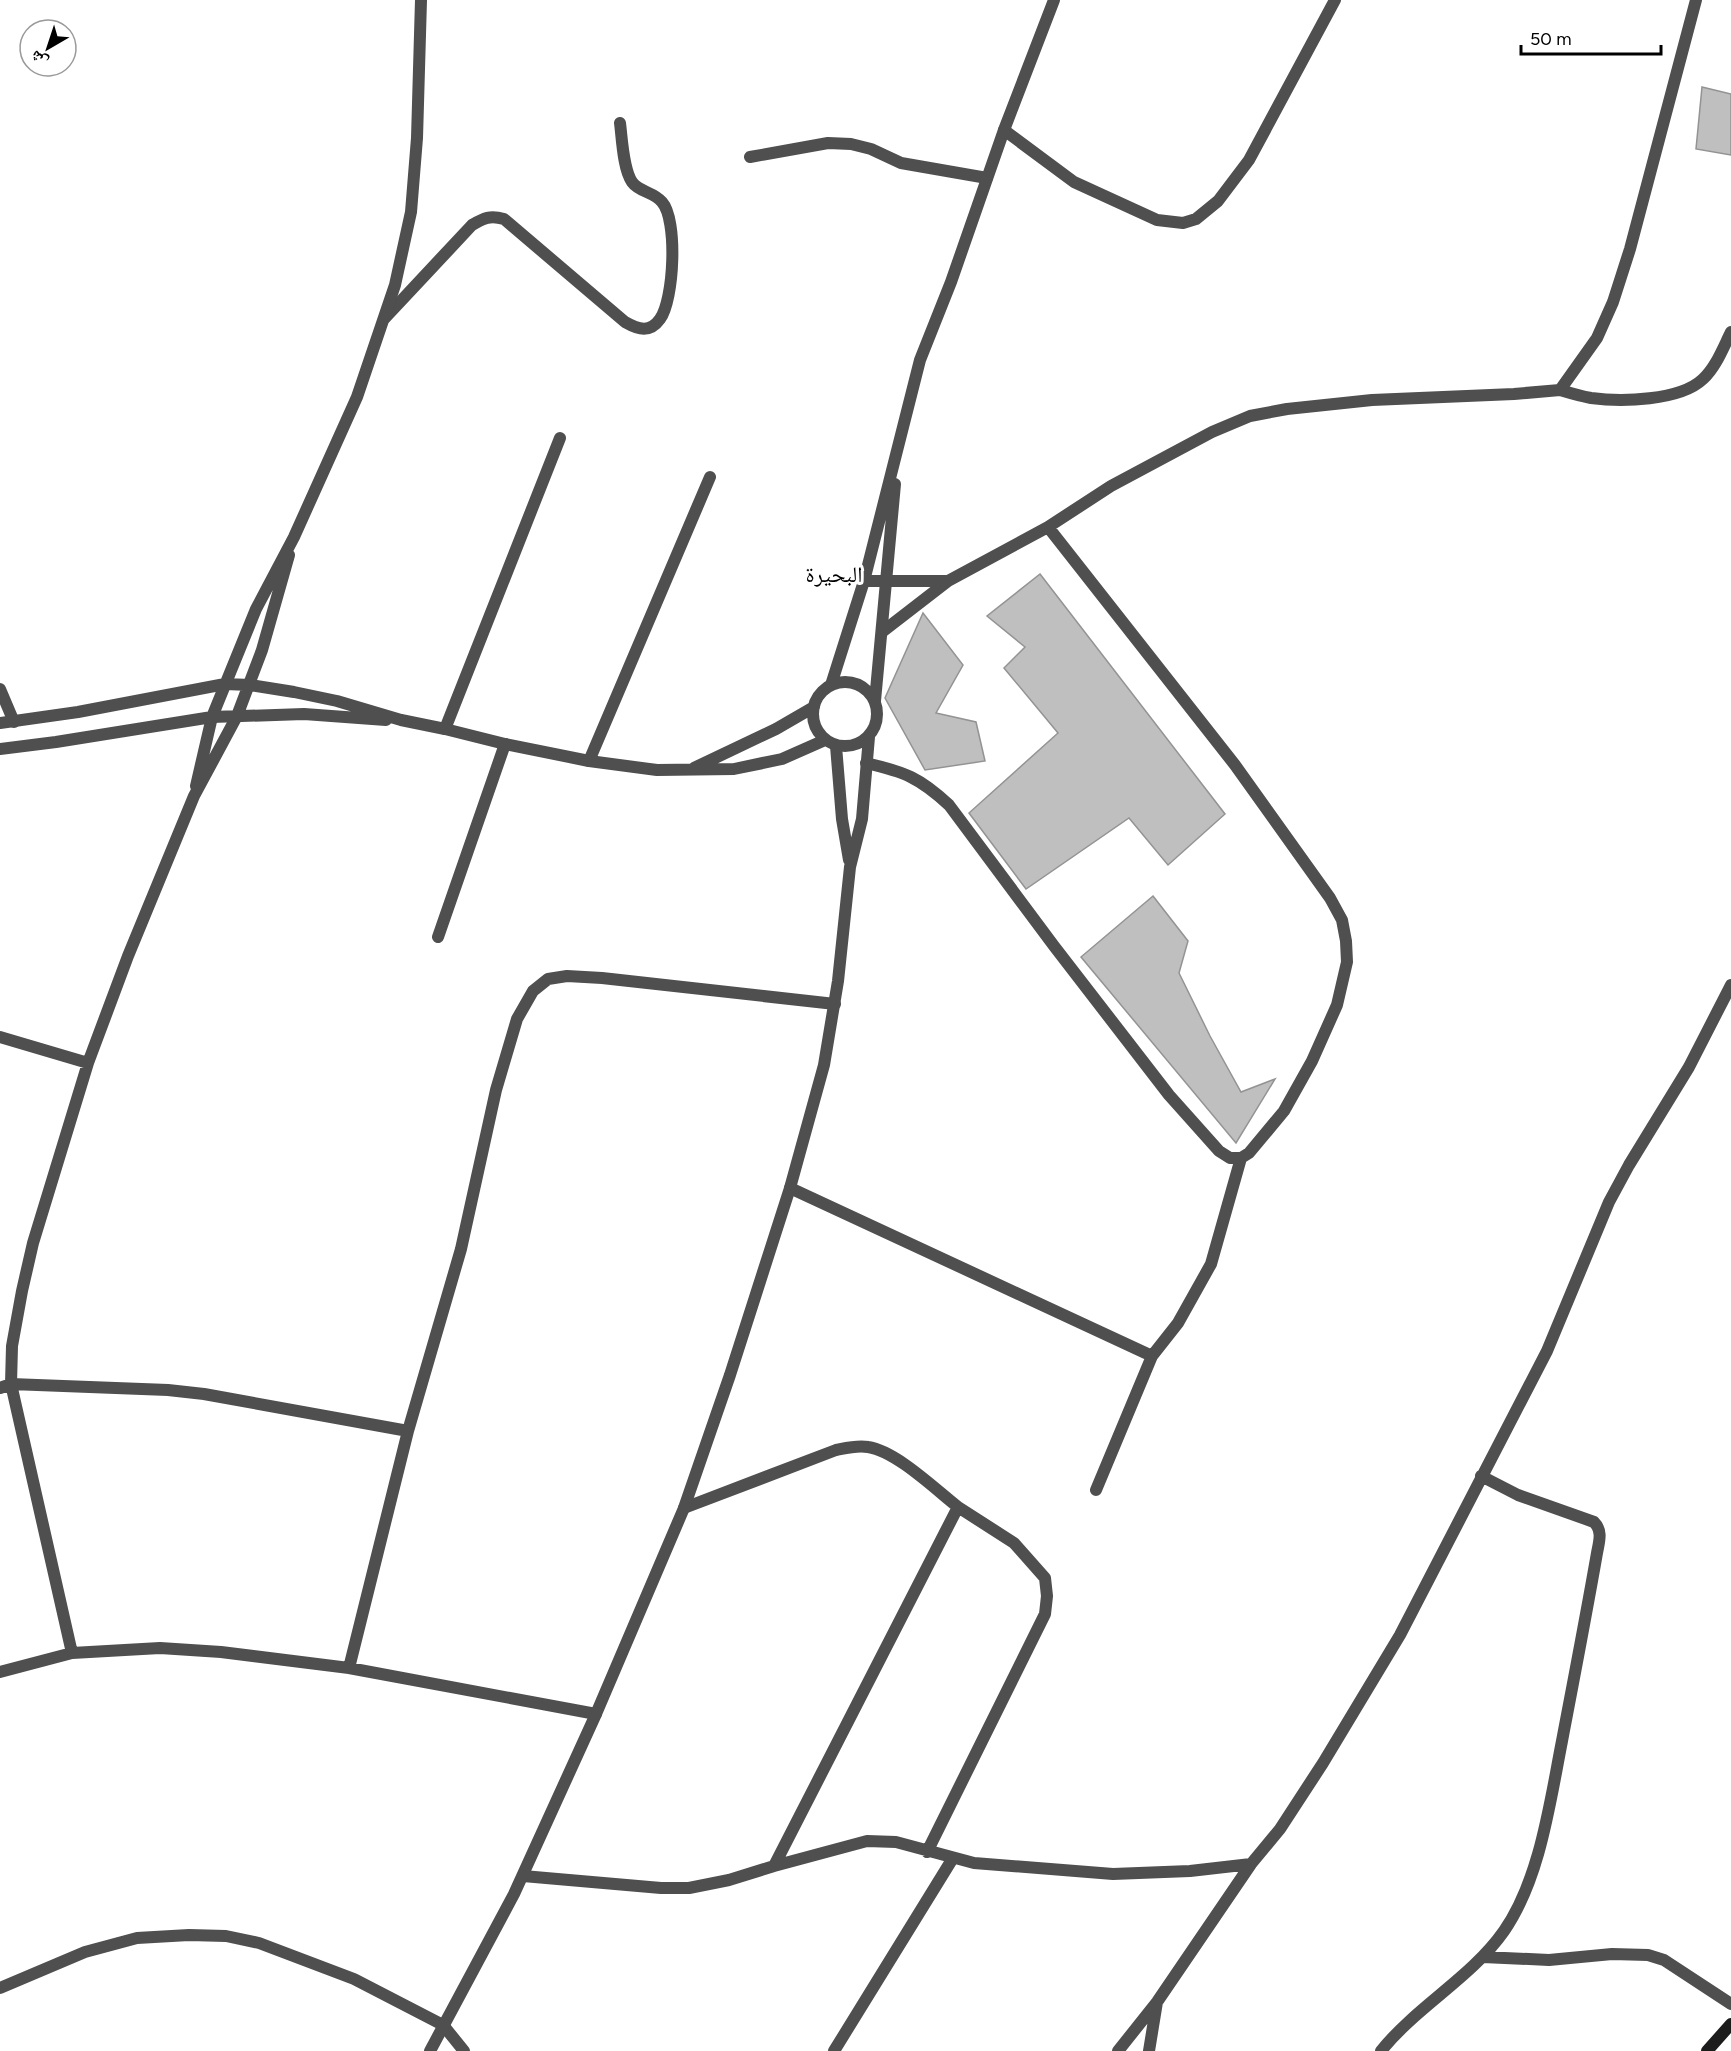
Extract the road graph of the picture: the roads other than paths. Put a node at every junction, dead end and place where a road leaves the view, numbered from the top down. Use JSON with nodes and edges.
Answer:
{"nodes":[{"id":1,"x":421,"y":0,"type":"edge"},
{"id":2,"x":1054,"y":0,"type":"edge"},
{"id":3,"x":1335,"y":0,"type":"edge"},
{"id":4,"x":1696,"y":0,"type":"edge"},
{"id":5,"x":620,"y":123,"type":"dead end"},
{"id":6,"x":1004,"y":130,"type":"junction"},
{"id":7,"x":750,"y":157,"type":"dead end"},
{"id":8,"x":987,"y":178,"type":"junction"},
{"id":9,"x":385,"y":318,"type":"junction"},
{"id":10,"x":1731,"y":332,"type":"edge"},
{"id":11,"x":1560,"y":390,"type":"junction"},
{"id":12,"x":560,"y":438,"type":"dead end"},
{"id":13,"x":898,"y":450,"type":"junction"},
{"id":14,"x":710,"y":477,"type":"dead end"},
{"id":15,"x":1048,"y":527,"type":"junction"},
{"id":16,"x":294,"y":537,"type":"junction"},
{"id":17,"x":864,"y":581,"type":"junction"},
{"id":18,"x":948,"y":581,"type":"junction"},
{"id":19,"x":887,"y":582,"type":"junction"},
{"id":20,"x":882,"y":632,"type":"junction"},
{"id":21,"x":225,"y":684,"type":"junction"},
{"id":22,"x":249,"y":685,"type":"junction"},
{"id":23,"x":831,"y":685,"type":"junction"},
{"id":24,"x":0,"y":689,"type":"edge"},
{"id":25,"x":875,"y":701,"type":"junction"},
{"id":26,"x":814,"y":707,"type":"junction"},
{"id":27,"x":237,"y":716,"type":"junction"},
{"id":28,"x":212,"y":717,"type":"junction"},
{"id":29,"x":401,"y":720,"type":"junction"},
{"id":30,"x":14,"y":722,"type":"junction"},
{"id":31,"x":0,"y":723,"type":"edge"},
{"id":32,"x":445,"y":729,"type":"junction"},
{"id":33,"x":869,"y":737,"type":"junction"},
{"id":34,"x":831,"y":743,"type":"junction"},
{"id":35,"x":505,"y":744,"type":"junction"},
{"id":36,"x":0,"y":749,"type":"edge"},
{"id":37,"x":589,"y":761,"type":"junction"},
{"id":38,"x":866,"y":763,"type":"junction"},
{"id":39,"x":693,"y":768,"type":"junction"},
{"id":40,"x":194,"y":796,"type":"junction"},
{"id":41,"x":850,"y":867,"type":"junction"},
{"id":42,"x":438,"y":937,"type":"dead end"},
{"id":43,"x":1731,"y":985,"type":"edge"},
{"id":44,"x":835,"y":1004,"type":"junction"},
{"id":45,"x":0,"y":1036,"type":"edge"},
{"id":46,"x":88,"y":1063,"type":"junction"},
{"id":47,"x":1241,"y":1158,"type":"junction"},
{"id":48,"x":790,"y":1188,"type":"junction"},
{"id":49,"x":1152,"y":1356,"type":"junction"},
{"id":50,"x":6,"y":1386,"type":"edge"},
{"id":51,"x":408,"y":1431,"type":"junction"},
{"id":52,"x":1481,"y":1476,"type":"junction"},
{"id":53,"x":1096,"y":1490,"type":"dead end"},
{"id":54,"x":958,"y":1507,"type":"junction"},
{"id":55,"x":684,"y":1508,"type":"junction"},
{"id":56,"x":72,"y":1653,"type":"junction"},
{"id":57,"x":349,"y":1668,"type":"junction"},
{"id":58,"x":0,"y":1672,"type":"edge"},
{"id":59,"x":596,"y":1714,"type":"junction"},
{"id":60,"x":927,"y":1852,"type":"junction"},
{"id":61,"x":953,"y":1858,"type":"junction"},
{"id":62,"x":1251,"y":1864,"type":"junction"},
{"id":63,"x":774,"y":1866,"type":"junction"},
{"id":64,"x":523,"y":1876,"type":"junction"},
{"id":65,"x":1483,"y":1957,"type":"junction"},
{"id":66,"x":0,"y":1988,"type":"edge"},
{"id":67,"x":1157,"y":2002,"type":"junction"},
{"id":68,"x":1731,"y":2004,"type":"edge"},
{"id":69,"x":1731,"y":2024,"type":"edge"},
{"id":70,"x":443,"y":2025,"type":"junction"},
{"id":71,"x":430,"y":2051,"type":"edge"},
{"id":72,"x":464,"y":2051,"type":"edge"},
{"id":73,"x":834,"y":2051,"type":"edge"},
{"id":74,"x":1118,"y":2051,"type":"edge"},
{"id":75,"x":1149,"y":2051,"type":"edge"},
{"id":76,"x":1381,"y":2051,"type":"edge"},
{"id":77,"x":1707,"y":2051,"type":"edge"}],
"edges":[{"from":1,"to":9,"type":"street"},
{"from":2,"to":6,"type":"street"},
{"from":3,"to":6,"type":"street"},
{"from":4,"to":11,"type":"street"},
{"from":5,"to":9,"type":"street"},
{"from":6,"to":8,"type":"street"},
{"from":7,"to":8,"type":"street"},
{"from":8,"to":13,"type":"street"},
{"from":9,"to":16,"type":"street"},
{"from":10,"to":11,"type":"street"},
{"from":11,"to":15,"type":"street"},
{"from":12,"to":32,"type":"street"},
{"from":13,"to":17,"type":"street"},
{"from":13,"to":19,"type":"street"},
{"from":14,"to":37,"type":"street"},
{"from":15,"to":18,"type":"street"},
{"from":15,"to":47,"type":"street"},
{"from":16,"to":21,"type":"street"},
{"from":16,"to":22,"type":"street"},
{"from":17,"to":19,"type":"street"},
{"from":17,"to":23,"type":"street"},
{"from":18,"to":19,"type":"street"},
{"from":18,"to":20,"type":"street"},
{"from":19,"to":20,"type":"street"},
{"from":20,"to":25,"type":"street"},
{"from":21,"to":22,"type":"street"},
{"from":21,"to":28,"type":"street"},
{"from":21,"to":30,"type":"street"},
{"from":22,"to":27,"type":"street"},
{"from":22,"to":29,"type":"street"},
{"from":23,"to":25,"type":"street"},
{"from":23,"to":26,"type":"street"},
{"from":24,"to":30,"type":"street"},
{"from":25,"to":33,"type":"street"},
{"from":26,"to":34,"type":"street"},
{"from":26,"to":39,"type":"street"},
{"from":27,"to":28,"type":"street"},
{"from":27,"to":29,"type":"street"},
{"from":27,"to":40,"type":"street"},
{"from":28,"to":36,"type":"street"},
{"from":28,"to":40,"type":"street"},
{"from":29,"to":32,"type":"street"},
{"from":30,"to":31,"type":"street"},
{"from":32,"to":35,"type":"street"},
{"from":33,"to":34,"type":"street"},
{"from":33,"to":38,"type":"street"},
{"from":34,"to":39,"type":"street"},
{"from":34,"to":41,"type":"street"},
{"from":35,"to":37,"type":"street"},
{"from":35,"to":42,"type":"street"},
{"from":37,"to":39,"type":"street"},
{"from":38,"to":41,"type":"street"},
{"from":38,"to":47,"type":"street"},
{"from":40,"to":46,"type":"street"},
{"from":41,"to":44,"type":"street"},
{"from":43,"to":52,"type":"street"},
{"from":44,"to":48,"type":"street"},
{"from":44,"to":51,"type":"street"},
{"from":45,"to":46,"type":"street"},
{"from":46,"to":50,"type":"street"},
{"from":47,"to":49,"type":"street"},
{"from":48,"to":49,"type":"street"},
{"from":48,"to":55,"type":"street"},
{"from":49,"to":53,"type":"street"},
{"from":50,"to":51,"type":"street"},
{"from":50,"to":56,"type":"street"},
{"from":51,"to":57,"type":"street"},
{"from":52,"to":62,"type":"street"},
{"from":52,"to":65,"type":"street"},
{"from":54,"to":55,"type":"street"},
{"from":54,"to":60,"type":"street"},
{"from":54,"to":63,"type":"street"},
{"from":55,"to":59,"type":"street"},
{"from":56,"to":57,"type":"street"},
{"from":56,"to":58,"type":"street"},
{"from":57,"to":59,"type":"street"},
{"from":59,"to":64,"type":"street"},
{"from":60,"to":61,"type":"street"},
{"from":60,"to":63,"type":"street"},
{"from":61,"to":62,"type":"street"},
{"from":61,"to":73,"type":"street"},
{"from":62,"to":67,"type":"street"},
{"from":63,"to":64,"type":"street"},
{"from":64,"to":70,"type":"street"},
{"from":65,"to":68,"type":"street"},
{"from":65,"to":76,"type":"street"},
{"from":66,"to":70,"type":"street"},
{"from":67,"to":74,"type":"street"},
{"from":67,"to":75,"type":"street"},
{"from":69,"to":77,"type":"main road"},
{"from":70,"to":71,"type":"street"},
{"from":70,"to":72,"type":"street"}]}
